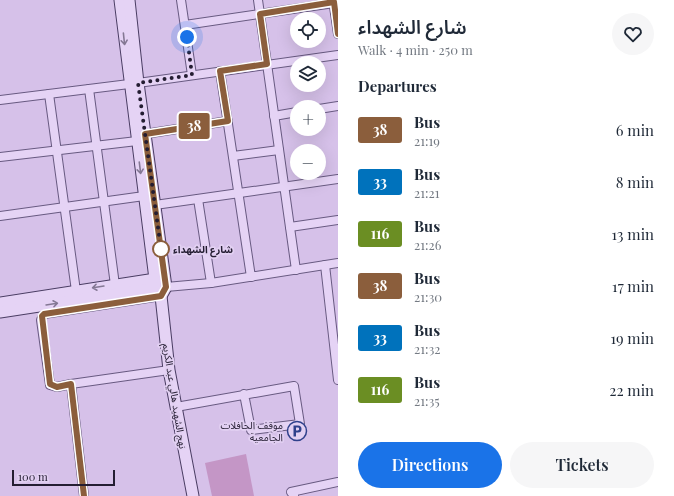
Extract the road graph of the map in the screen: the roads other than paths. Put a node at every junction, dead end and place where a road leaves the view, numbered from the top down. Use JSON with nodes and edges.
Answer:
{"nodes":[{"id":1,"x":120,"y":0,"type":"edge"},
{"id":2,"x":129,"y":0,"type":"edge"},
{"id":3,"x":181,"y":0,"type":"edge"},
{"id":4,"x":258,"y":0,"type":"edge"},
{"id":5,"x":333,"y":1,"type":"edge"},
{"id":6,"x":260,"y":14,"type":"junction"},
{"id":7,"x":185,"y":25,"type":"junction"},
{"id":8,"x":338,"y":34,"type":"edge"},
{"id":9,"x":338,"y":55,"type":"edge"},
{"id":10,"x":267,"y":64,"type":"junction"},
{"id":11,"x":220,"y":71,"type":"junction"},
{"id":12,"x":192,"y":75,"type":"junction"},
{"id":13,"x":134,"y":83,"type":"junction"},
{"id":14,"x":89,"y":89,"type":"junction"},
{"id":15,"x":49,"y":94,"type":"junction"},
{"id":16,"x":0,"y":100,"type":"edge"},
{"id":17,"x":338,"y":106,"type":"edge"},
{"id":18,"x":326,"y":108,"type":"edge"},
{"id":19,"x":290,"y":113,"type":"edge"},
{"id":20,"x":274,"y":116,"type":"junction"},
{"id":21,"x":228,"y":121,"type":"junction"},
{"id":22,"x":141,"y":137,"type":"junction"},
{"id":23,"x":96,"y":146,"type":"junction"},
{"id":24,"x":279,"y":150,"type":"junction"},
{"id":25,"x":57,"y":151,"type":"junction"},
{"id":26,"x":233,"y":156,"type":"junction"},
{"id":27,"x":0,"y":158,"type":"edge"},
{"id":28,"x":338,"y":178,"type":"edge"},
{"id":29,"x":284,"y":187,"type":"junction"},
{"id":30,"x":239,"y":193,"type":"junction"},
{"id":31,"x":144,"y":196,"type":"junction"},
{"id":32,"x":198,"y":199,"type":"junction"},
{"id":33,"x":103,"y":202,"type":"junction"},
{"id":34,"x":155,"y":205,"type":"junction"},
{"id":35,"x":65,"y":207,"type":"junction"},
{"id":36,"x":0,"y":216,"type":"edge"},
{"id":37,"x":338,"y":220,"type":"edge"},
{"id":38,"x":290,"y":227,"type":"junction"},
{"id":39,"x":338,"y":263,"type":"edge"},
{"id":40,"x":325,"y":265,"type":"junction"},
{"id":41,"x":296,"y":270,"type":"junction"},
{"id":42,"x":251,"y":277,"type":"junction"},
{"id":43,"x":211,"y":283,"type":"junction"},
{"id":44,"x":115,"y":285,"type":"junction"},
{"id":45,"x":160,"y":285,"type":"junction"},
{"id":46,"x":76,"y":291,"type":"junction"},
{"id":47,"x":0,"y":303,"type":"edge"},
{"id":48,"x":0,"y":312,"type":"edge"},
{"id":49,"x":169,"y":370,"type":"junction"},
{"id":50,"x":338,"y":380,"type":"edge"},
{"id":51,"x":71,"y":384,"type":"junction"},
{"id":52,"x":244,"y":394,"type":"junction"},
{"id":53,"x":176,"y":408,"type":"junction"},
{"id":54,"x":338,"y":482,"type":"edge"},
{"id":55,"x":84,"y":496,"type":"edge"},
{"id":56,"x":193,"y":496,"type":"edge"},
{"id":57,"x":294,"y":496,"type":"edge"}],
"edges":[{"from":1,"to":13,"type":"main road","one_way":true},
{"from":2,"to":13,"type":"main road"},
{"from":3,"to":7,"type":"street"},
{"from":4,"to":6,"type":"street"},
{"from":5,"to":6,"type":"street"},
{"from":5,"to":8,"type":"street"},
{"from":6,"to":7,"type":"street"},
{"from":6,"to":10,"type":"street"},
{"from":7,"to":12,"type":"street"},
{"from":9,"to":10,"type":"street"},
{"from":10,"to":11,"type":"street"},
{"from":10,"to":20,"type":"street"},
{"from":11,"to":12,"type":"street"},
{"from":11,"to":21,"type":"street"},
{"from":12,"to":13,"type":"street"},
{"from":13,"to":14,"type":"street"},
{"from":13,"to":22,"type":"main road"},
{"from":14,"to":15,"type":"street"},
{"from":14,"to":23,"type":"street"},
{"from":15,"to":16,"type":"street"},
{"from":15,"to":25,"type":"street"},
{"from":17,"to":18,"type":"street"},
{"from":19,"to":20,"type":"street"},
{"from":20,"to":24,"type":"street"},
{"from":21,"to":22,"type":"street"},
{"from":21,"to":26,"type":"street"},
{"from":22,"to":23,"type":"street"},
{"from":22,"to":31,"type":"main road","one_way":true},
{"from":22,"to":34,"type":"main road"},
{"from":23,"to":25,"type":"street"},
{"from":23,"to":33,"type":"street"},
{"from":24,"to":26,"type":"street"},
{"from":24,"to":29,"type":"street"},
{"from":25,"to":27,"type":"street"},
{"from":25,"to":35,"type":"street"},
{"from":26,"to":30,"type":"street"},
{"from":28,"to":29,"type":"street"},
{"from":29,"to":30,"type":"street"},
{"from":29,"to":38,"type":"street"},
{"from":30,"to":32,"type":"street"},
{"from":30,"to":42,"type":"street"},
{"from":31,"to":33,"type":"street"},
{"from":31,"to":45,"type":"main road"},
{"from":32,"to":34,"type":"street"},
{"from":32,"to":43,"type":"street"},
{"from":33,"to":35,"type":"street"},
{"from":33,"to":44,"type":"street"},
{"from":34,"to":45,"type":"main road"},
{"from":35,"to":36,"type":"street"},
{"from":35,"to":46,"type":"street"},
{"from":37,"to":38,"type":"street"},
{"from":38,"to":41,"type":"street"},
{"from":39,"to":40,"type":"street"},
{"from":40,"to":41,"type":"street"},
{"from":40,"to":50,"type":"street"},
{"from":41,"to":42,"type":"street"},
{"from":42,"to":43,"type":"street"},
{"from":43,"to":45,"type":"street"},
{"from":44,"to":45,"type":"main road"},
{"from":44,"to":46,"type":"main road","one_way":true},
{"from":48,"to":45,"type":"main road","one_way":true},
{"from":45,"to":49,"type":"main road","name":"نهج الشهيد هالي عبد الكريم"},
{"from":45,"to":51,"type":"street"},
{"from":46,"to":47,"type":"main road"},
{"from":49,"to":51,"type":"street"},
{"from":49,"to":53,"type":"main road","name":"نهج الشهيد هالي عبد الكريم"},
{"from":51,"to":55,"type":"street"},
{"from":52,"to":52,"type":"street"},
{"from":52,"to":53,"type":"street"},
{"from":53,"to":56,"type":"main road","name":"نهج الشهيد هالي عبد الكريم"},
{"from":54,"to":57,"type":"street"}]}
